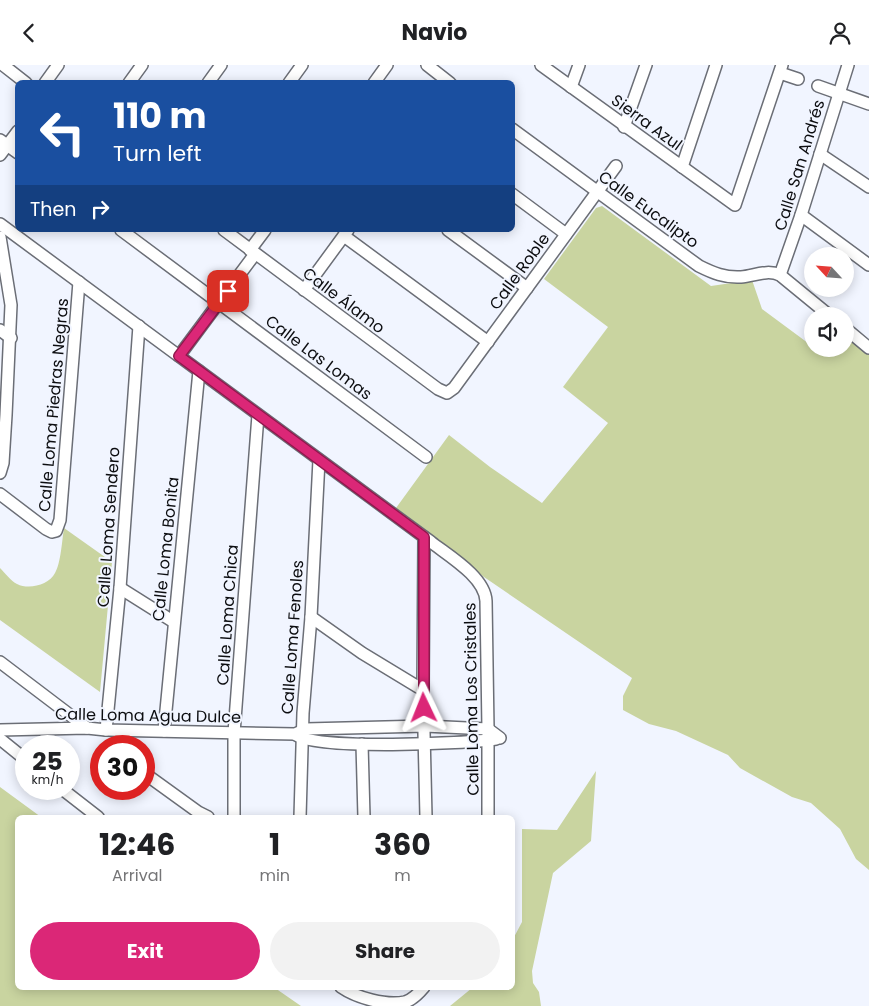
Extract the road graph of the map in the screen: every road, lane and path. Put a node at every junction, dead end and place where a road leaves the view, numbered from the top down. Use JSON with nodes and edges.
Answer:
{"nodes":[{"id":1,"x":2,"y":65,"type":"edge"},
{"id":2,"x":58,"y":65,"type":"edge"},
{"id":3,"x":142,"y":65,"type":"edge"},
{"id":4,"x":221,"y":65,"type":"edge"},
{"id":5,"x":302,"y":65,"type":"edge"},
{"id":6,"x":387,"y":65,"type":"edge"},
{"id":7,"x":427,"y":65,"type":"edge"},
{"id":8,"x":541,"y":65,"type":"edge"},
{"id":9,"x":578,"y":65,"type":"edge"},
{"id":10,"x":646,"y":65,"type":"edge"},
{"id":11,"x":716,"y":65,"type":"edge"},
{"id":12,"x":848,"y":65,"type":"edge"},
{"id":13,"x":781,"y":69,"type":"edge"},
{"id":14,"x":798,"y":79,"type":"dead end"},
{"id":15,"x":22,"y":80,"type":"edge"},
{"id":16,"x":47,"y":80,"type":"edge"},
{"id":17,"x":131,"y":80,"type":"edge"},
{"id":18,"x":210,"y":80,"type":"edge"},
{"id":19,"x":291,"y":80,"type":"edge"},
{"id":20,"x":376,"y":80,"type":"edge"},
{"id":21,"x":446,"y":80,"type":"edge"},
{"id":22,"x":818,"y":86,"type":"dead end"},
{"id":23,"x":571,"y":87,"type":"junction"},
{"id":24,"x":838,"y":93,"type":"junction"},
{"id":25,"x":869,"y":104,"type":"edge"},
{"id":26,"x":624,"y":127,"type":"junction"},
{"id":27,"x":515,"y":131,"type":"edge"},
{"id":28,"x":15,"y":134,"type":"edge"},
{"id":29,"x":2,"y":147,"type":"edge"},
{"id":30,"x":15,"y":152,"type":"edge"},
{"id":31,"x":820,"y":154,"type":"junction"},
{"id":32,"x":616,"y":166,"type":"dead end"},
{"id":33,"x":682,"y":167,"type":"junction"},
{"id":34,"x":869,"y":187,"type":"edge"},
{"id":35,"x":598,"y":191,"type":"junction"},
{"id":36,"x":515,"y":196,"type":"edge"},
{"id":37,"x":801,"y":215,"type":"junction"},
{"id":38,"x":0,"y":224,"type":"edge"},
{"id":39,"x":123,"y":232,"type":"edge"},
{"id":40,"x":227,"y":232,"type":"edge"},
{"id":41,"x":264,"y":232,"type":"edge"},
{"id":42,"x":451,"y":232,"type":"edge"},
{"id":43,"x":346,"y":233,"type":"edge"},
{"id":44,"x":566,"y":234,"type":"junction"},
{"id":45,"x":0,"y":237,"type":"edge"},
{"id":46,"x":253,"y":252,"type":"junction"},
{"id":47,"x":869,"y":265,"type":"edge"},
{"id":48,"x":780,"y":275,"type":"junction"},
{"id":49,"x":79,"y":282,"type":"junction"},
{"id":50,"x":526,"y":288,"type":"junction"},
{"id":51,"x":304,"y":290,"type":"junction"},
{"id":52,"x":219,"y":303,"type":"junction"},
{"id":53,"x":819,"y":307,"type":"edge"},
{"id":54,"x":139,"y":326,"type":"junction"},
{"id":55,"x":0,"y":330,"type":"edge"},
{"id":56,"x":854,"y":336,"type":"edge"},
{"id":57,"x":11,"y":338,"type":"junction"},
{"id":58,"x":488,"y":342,"type":"junction"},
{"id":59,"x":869,"y":348,"type":"edge"},
{"id":60,"x":179,"y":356,"type":"junction"},
{"id":61,"x":199,"y":371,"type":"junction"},
{"id":62,"x":447,"y":393,"type":"joint"},
{"id":63,"x":3,"y":412,"type":"edge"},
{"id":64,"x":258,"y":415,"type":"junction"},
{"id":65,"x":426,"y":457,"type":"dead end"},
{"id":66,"x":319,"y":459,"type":"junction"},
{"id":67,"x":0,"y":473,"type":"edge"},
{"id":68,"x":0,"y":494,"type":"edge"},
{"id":69,"x":424,"y":537,"type":"junction"},
{"id":70,"x":120,"y":588,"type":"junction"},
{"id":71,"x":311,"y":617,"type":"junction"},
{"id":72,"x":174,"y":622,"type":"junction"},
{"id":73,"x":0,"y":661,"type":"edge"},
{"id":74,"x":423,"y":690,"type":"junction"},
{"id":75,"x":425,"y":726,"type":"junction"},
{"id":76,"x":87,"y":729,"type":"junction"},
{"id":77,"x":0,"y":730,"type":"edge"},
{"id":78,"x":106,"y":731,"type":"junction"},
{"id":79,"x":164,"y":731,"type":"junction"},
{"id":80,"x":234,"y":733,"type":"junction"},
{"id":81,"x":299,"y":734,"type":"junction"},
{"id":82,"x":488,"y":735,"type":"junction"},
{"id":83,"x":0,"y":739,"type":"edge"},
{"id":84,"x":362,"y":744,"type":"junction"},
{"id":85,"x":425,"y":744,"type":"junction"},
{"id":86,"x":15,"y":751,"type":"edge"},
{"id":87,"x":155,"y":781,"type":"edge"},
{"id":88,"x":76,"y":800,"type":"edge"},
{"id":89,"x":95,"y":815,"type":"edge"},
{"id":90,"x":204,"y":815,"type":"edge"},
{"id":91,"x":234,"y":815,"type":"edge"},
{"id":92,"x":300,"y":815,"type":"edge"},
{"id":93,"x":364,"y":815,"type":"edge"},
{"id":94,"x":426,"y":815,"type":"edge"},
{"id":95,"x":488,"y":815,"type":"edge"},
{"id":96,"x":346,"y":990,"type":"edge"},
{"id":97,"x":367,"y":990,"type":"edge"},
{"id":98,"x":422,"y":990,"type":"edge"},
{"id":99,"x":367,"y":1000,"type":"junction"}],
"edges":[{"from":1,"to":15,"type":"street"},
{"from":2,"to":16,"type":"street"},
{"from":3,"to":17,"type":"street"},
{"from":4,"to":18,"type":"street"},
{"from":5,"to":19,"type":"street"},
{"from":6,"to":20,"type":"street"},
{"from":7,"to":21,"type":"street"},
{"from":8,"to":23,"type":"street","name":"Sierra Azul"},
{"from":9,"to":23,"type":"street"},
{"from":10,"to":26,"type":"street"},
{"from":11,"to":33,"type":"street"},
{"from":12,"to":24,"type":"street","name":"Calle San Andrés"},
{"from":13,"to":14,"type":"street"},
{"from":13,"to":33,"type":"street","name":"Sierra Azul"},
{"from":22,"to":24,"type":"street"},
{"from":23,"to":26,"type":"street","name":"Sierra Azul"},
{"from":24,"to":25,"type":"street"},
{"from":24,"to":31,"type":"street","name":"Calle San Andrés"},
{"from":26,"to":33,"type":"street","name":"Sierra Azul"},
{"from":27,"to":35,"type":"street","name":"Calle Eucalipto"},
{"from":28,"to":29,"type":"street"},
{"from":29,"to":30,"type":"street"},
{"from":31,"to":34,"type":"street"},
{"from":31,"to":37,"type":"street","name":"Calle San Andrés"},
{"from":32,"to":35,"type":"street","name":"Calle Roble"},
{"from":35,"to":44,"type":"street","name":"Calle Roble"},
{"from":35,"to":48,"type":"street","name":"Calle Eucalipto"},
{"from":36,"to":44,"type":"street"},
{"from":37,"to":47,"type":"street"},
{"from":37,"to":48,"type":"street","name":"Calle San Andrés"},
{"from":38,"to":49,"type":"street"},
{"from":39,"to":52,"type":"street","name":"Calle Las Lomas"},
{"from":40,"to":46,"type":"street","name":"Calle Álamo"},
{"from":41,"to":46,"type":"street"},
{"from":42,"to":50,"type":"street"},
{"from":43,"to":51,"type":"street"},
{"from":43,"to":58,"type":"street"},
{"from":44,"to":50,"type":"street","name":"Calle Roble"},
{"from":45,"to":57,"type":"street"},
{"from":46,"to":51,"type":"street","name":"Calle Álamo"},
{"from":46,"to":52,"type":"street"},
{"from":48,"to":53,"type":"street"},
{"from":49,"to":54,"type":"street"},
{"from":49,"to":68,"type":"street","name":"Calle Loma Piedras Negras"},
{"from":50,"to":58,"type":"street","name":"Calle Roble"},
{"from":51,"to":62,"type":"street","name":"Calle Álamo"},
{"from":52,"to":60,"type":"street"},
{"from":52,"to":65,"type":"street","name":"Calle Las Lomas"},
{"from":54,"to":60,"type":"street"},
{"from":54,"to":70,"type":"street","name":"Calle Loma Sendero"},
{"from":55,"to":57,"type":"street"},
{"from":56,"to":59,"type":"street"},
{"from":57,"to":63,"type":"street"},
{"from":58,"to":62,"type":"street","name":"Calle Roble"},
{"from":60,"to":61,"type":"street"},
{"from":61,"to":64,"type":"street"},
{"from":61,"to":72,"type":"street","name":"Calle Loma Bonita"},
{"from":63,"to":67,"type":"street"},
{"from":64,"to":66,"type":"street"},
{"from":64,"to":80,"type":"street","name":"Calle Loma Chica"},
{"from":66,"to":69,"type":"street"},
{"from":66,"to":71,"type":"street","name":"Calle Loma Fenoles"},
{"from":69,"to":74,"type":"street"},
{"from":69,"to":82,"type":"street","name":"Calle Loma Los Cristales"},
{"from":70,"to":72,"type":"street"},
{"from":70,"to":78,"type":"street","name":"Calle Loma Sendero"},
{"from":71,"to":74,"type":"street"},
{"from":71,"to":81,"type":"street","name":"Calle Loma Fenoles"},
{"from":72,"to":79,"type":"street","name":"Calle Loma Bonita"},
{"from":73,"to":76,"type":"street"},
{"from":74,"to":75,"type":"street"},
{"from":75,"to":81,"type":"street","name":"Calle Loma Agua Dulce"},
{"from":75,"to":82,"type":"street","name":"Calle Loma Agua Dulce"},
{"from":75,"to":85,"type":"street"},
{"from":76,"to":77,"type":"street","name":"Calle Loma Agua Dulce"},
{"from":76,"to":78,"type":"street","name":"Calle Loma Agua Dulce"},
{"from":78,"to":79,"type":"street","name":"Calle Loma Agua Dulce"},
{"from":79,"to":80,"type":"street","name":"Calle Loma Agua Dulce"},
{"from":80,"to":81,"type":"street","name":"Calle Loma Agua Dulce"},
{"from":80,"to":91,"type":"street","name":"Calle Loma Chica"},
{"from":81,"to":84,"type":"street","name":"Calle Loma Agua Dulce"},
{"from":81,"to":92,"type":"street","name":"Calle Loma Fenoles"},
{"from":82,"to":85,"type":"street","name":"Calle Loma Agua Dulce"},
{"from":82,"to":95,"type":"street","name":"Calle Loma Los Cristales"},
{"from":83,"to":86,"type":"street"},
{"from":84,"to":85,"type":"street","name":"Calle Loma Agua Dulce"},
{"from":84,"to":93,"type":"street"},
{"from":85,"to":94,"type":"street"},
{"from":87,"to":90,"type":"street"},
{"from":88,"to":89,"type":"street"},
{"from":96,"to":99,"type":"street"},
{"from":97,"to":99,"type":"street"},
{"from":98,"to":99,"type":"street"}]}
